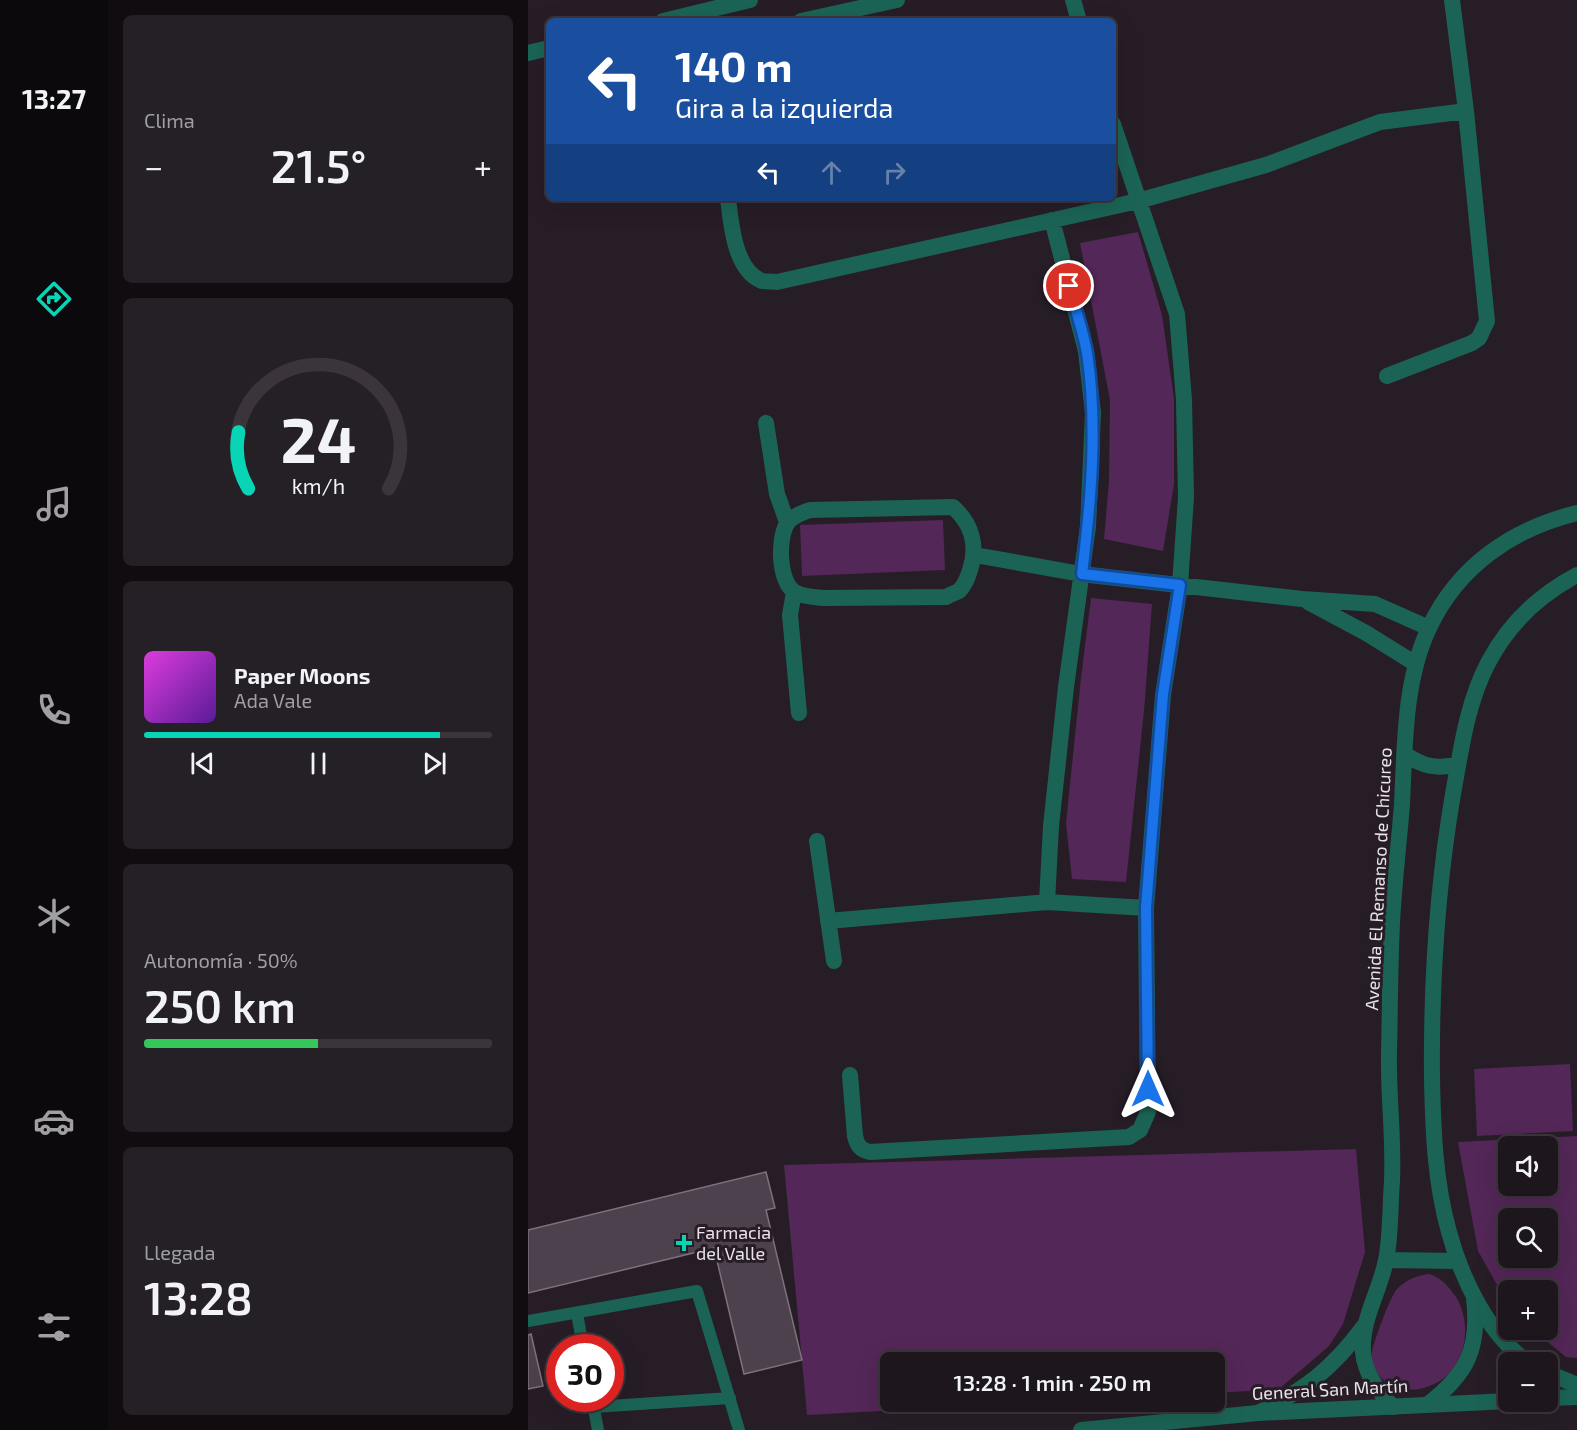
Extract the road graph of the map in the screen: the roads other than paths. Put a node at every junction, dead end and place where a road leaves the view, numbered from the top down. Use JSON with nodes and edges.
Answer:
{"nodes":[{"id":1,"x":750,"y":0,"type":"edge"},
{"id":2,"x":897,"y":0,"type":"edge"},
{"id":3,"x":1073,"y":0,"type":"edge"},
{"id":4,"x":1452,"y":0,"type":"edge"},
{"id":5,"x":675,"y":18,"type":"edge"},
{"id":6,"x":815,"y":18,"type":"edge"},
{"id":7,"x":1078,"y":18,"type":"edge"},
{"id":8,"x":546,"y":49,"type":"edge"},
{"id":9,"x":528,"y":53,"type":"edge"},
{"id":10,"x":1466,"y":111,"type":"junction"},
{"id":11,"x":1116,"y":132,"type":"edge"},
{"id":12,"x":728,"y":201,"type":"edge"},
{"id":13,"x":1138,"y":201,"type":"junction"},
{"id":14,"x":1052,"y":220,"type":"junction"},
{"id":15,"x":1387,"y":376,"type":"dead end"},
{"id":16,"x":766,"y":423,"type":"dead end"},
{"id":17,"x":1577,"y":513,"type":"edge"},
{"id":18,"x":787,"y":522,"type":"junction"},
{"id":19,"x":975,"y":555,"type":"junction"},
{"id":20,"x":1082,"y":574,"type":"junction"},
{"id":21,"x":1577,"y":575,"type":"edge"},
{"id":22,"x":1180,"y":585,"type":"junction"},
{"id":23,"x":794,"y":592,"type":"junction"},
{"id":24,"x":1302,"y":599,"type":"junction"},
{"id":25,"x":1429,"y":628,"type":"junction"},
{"id":26,"x":1416,"y":664,"type":"junction"},
{"id":27,"x":799,"y":713,"type":"dead end"},
{"id":28,"x":1405,"y":754,"type":"junction"},
{"id":29,"x":1458,"y":764,"type":"junction"},
{"id":30,"x":817,"y":841,"type":"dead end"},
{"id":31,"x":1047,"y":902,"type":"junction"},
{"id":32,"x":1146,"y":908,"type":"junction"},
{"id":33,"x":828,"y":921,"type":"junction"},
{"id":34,"x":834,"y":961,"type":"dead end"},
{"id":35,"x":850,"y":1075,"type":"dead end"},
{"id":36,"x":1386,"y":1260,"type":"junction"},
{"id":37,"x":1458,"y":1261,"type":"junction"},
{"id":38,"x":1474,"y":1297,"type":"junction"},
{"id":39,"x":576,"y":1313,"type":"junction"},
{"id":40,"x":528,"y":1322,"type":"edge"},
{"id":41,"x":1365,"y":1325,"type":"junction"},
{"id":42,"x":580,"y":1334,"type":"edge"},
{"id":43,"x":1517,"y":1352,"type":"edge"},
{"id":44,"x":1558,"y":1377,"type":"edge"},
{"id":45,"x":1577,"y":1384,"type":"edge"},
{"id":46,"x":1577,"y":1396,"type":"edge"},
{"id":47,"x":1558,"y":1397,"type":"edge"},
{"id":48,"x":730,"y":1398,"type":"junction"},
{"id":49,"x":624,"y":1401,"type":"edge"},
{"id":50,"x":1498,"y":1402,"type":"edge"},
{"id":51,"x":1427,"y":1405,"type":"junction"},
{"id":52,"x":1393,"y":1407,"type":"junction"},
{"id":53,"x":595,"y":1412,"type":"edge"},
{"id":54,"x":1258,"y":1413,"type":"junction"},
{"id":55,"x":598,"y":1430,"type":"edge"},
{"id":56,"x":739,"y":1430,"type":"edge"},
{"id":57,"x":1081,"y":1430,"type":"edge"}],
"edges":[{"from":1,"to":5,"type":"street"},
{"from":2,"to":6,"type":"street"},
{"from":3,"to":7,"type":"street"},
{"from":4,"to":10,"type":"street"},
{"from":8,"to":9,"type":"street"},
{"from":10,"to":13,"type":"street"},
{"from":10,"to":15,"type":"street"},
{"from":11,"to":13,"type":"street"},
{"from":12,"to":14,"type":"street"},
{"from":13,"to":14,"type":"street"},
{"from":13,"to":22,"type":"street"},
{"from":14,"to":20,"type":"street"},
{"from":16,"to":18,"type":"street"},
{"from":17,"to":25,"type":"street","name":"Avenida El Remanso de Chicureo"},
{"from":18,"to":19,"type":"street"},
{"from":18,"to":23,"type":"street"},
{"from":19,"to":20,"type":"street"},
{"from":19,"to":23,"type":"street"},
{"from":20,"to":22,"type":"street"},
{"from":20,"to":31,"type":"street"},
{"from":21,"to":29,"type":"street"},
{"from":22,"to":24,"type":"street"},
{"from":22,"to":32,"type":"street"},
{"from":23,"to":27,"type":"street"},
{"from":24,"to":25,"type":"street"},
{"from":24,"to":26,"type":"street"},
{"from":25,"to":26,"type":"street","name":"Avenida El Remanso de Chicureo"},
{"from":26,"to":28,"type":"street","name":"Avenida El Remanso de Chicureo"},
{"from":28,"to":29,"type":"street"},
{"from":28,"to":36,"type":"street","name":"Avenida El Remanso de Chicureo"},
{"from":29,"to":37,"type":"street"},
{"from":30,"to":33,"type":"street"},
{"from":31,"to":32,"type":"street"},
{"from":31,"to":33,"type":"street"},
{"from":32,"to":35,"type":"street"},
{"from":33,"to":34,"type":"street"},
{"from":36,"to":37,"type":"street"},
{"from":36,"to":41,"type":"street","name":"Avenida El Remanso de Chicureo"},
{"from":37,"to":38,"type":"street"},
{"from":38,"to":43,"type":"street"},
{"from":38,"to":51,"type":"street"},
{"from":39,"to":40,"type":"lane"},
{"from":39,"to":42,"type":"lane"},
{"from":39,"to":48,"type":"lane"},
{"from":41,"to":52,"type":"street","name":"Avenida El Remanso de Chicureo"},
{"from":41,"to":54,"type":"street","name":"Avenida El Remanso de Chicureo"},
{"from":44,"to":45,"type":"street"},
{"from":46,"to":47,"type":"street"},
{"from":48,"to":49,"type":"lane"},
{"from":48,"to":56,"type":"lane"},
{"from":50,"to":51,"type":"street","name":"General San Martín"},
{"from":51,"to":52,"type":"street","name":"General San Martín"},
{"from":52,"to":54,"type":"street","name":"General San Martín"},
{"from":53,"to":55,"type":"lane"},
{"from":54,"to":57,"type":"street","name":"General San Martín"}]}
